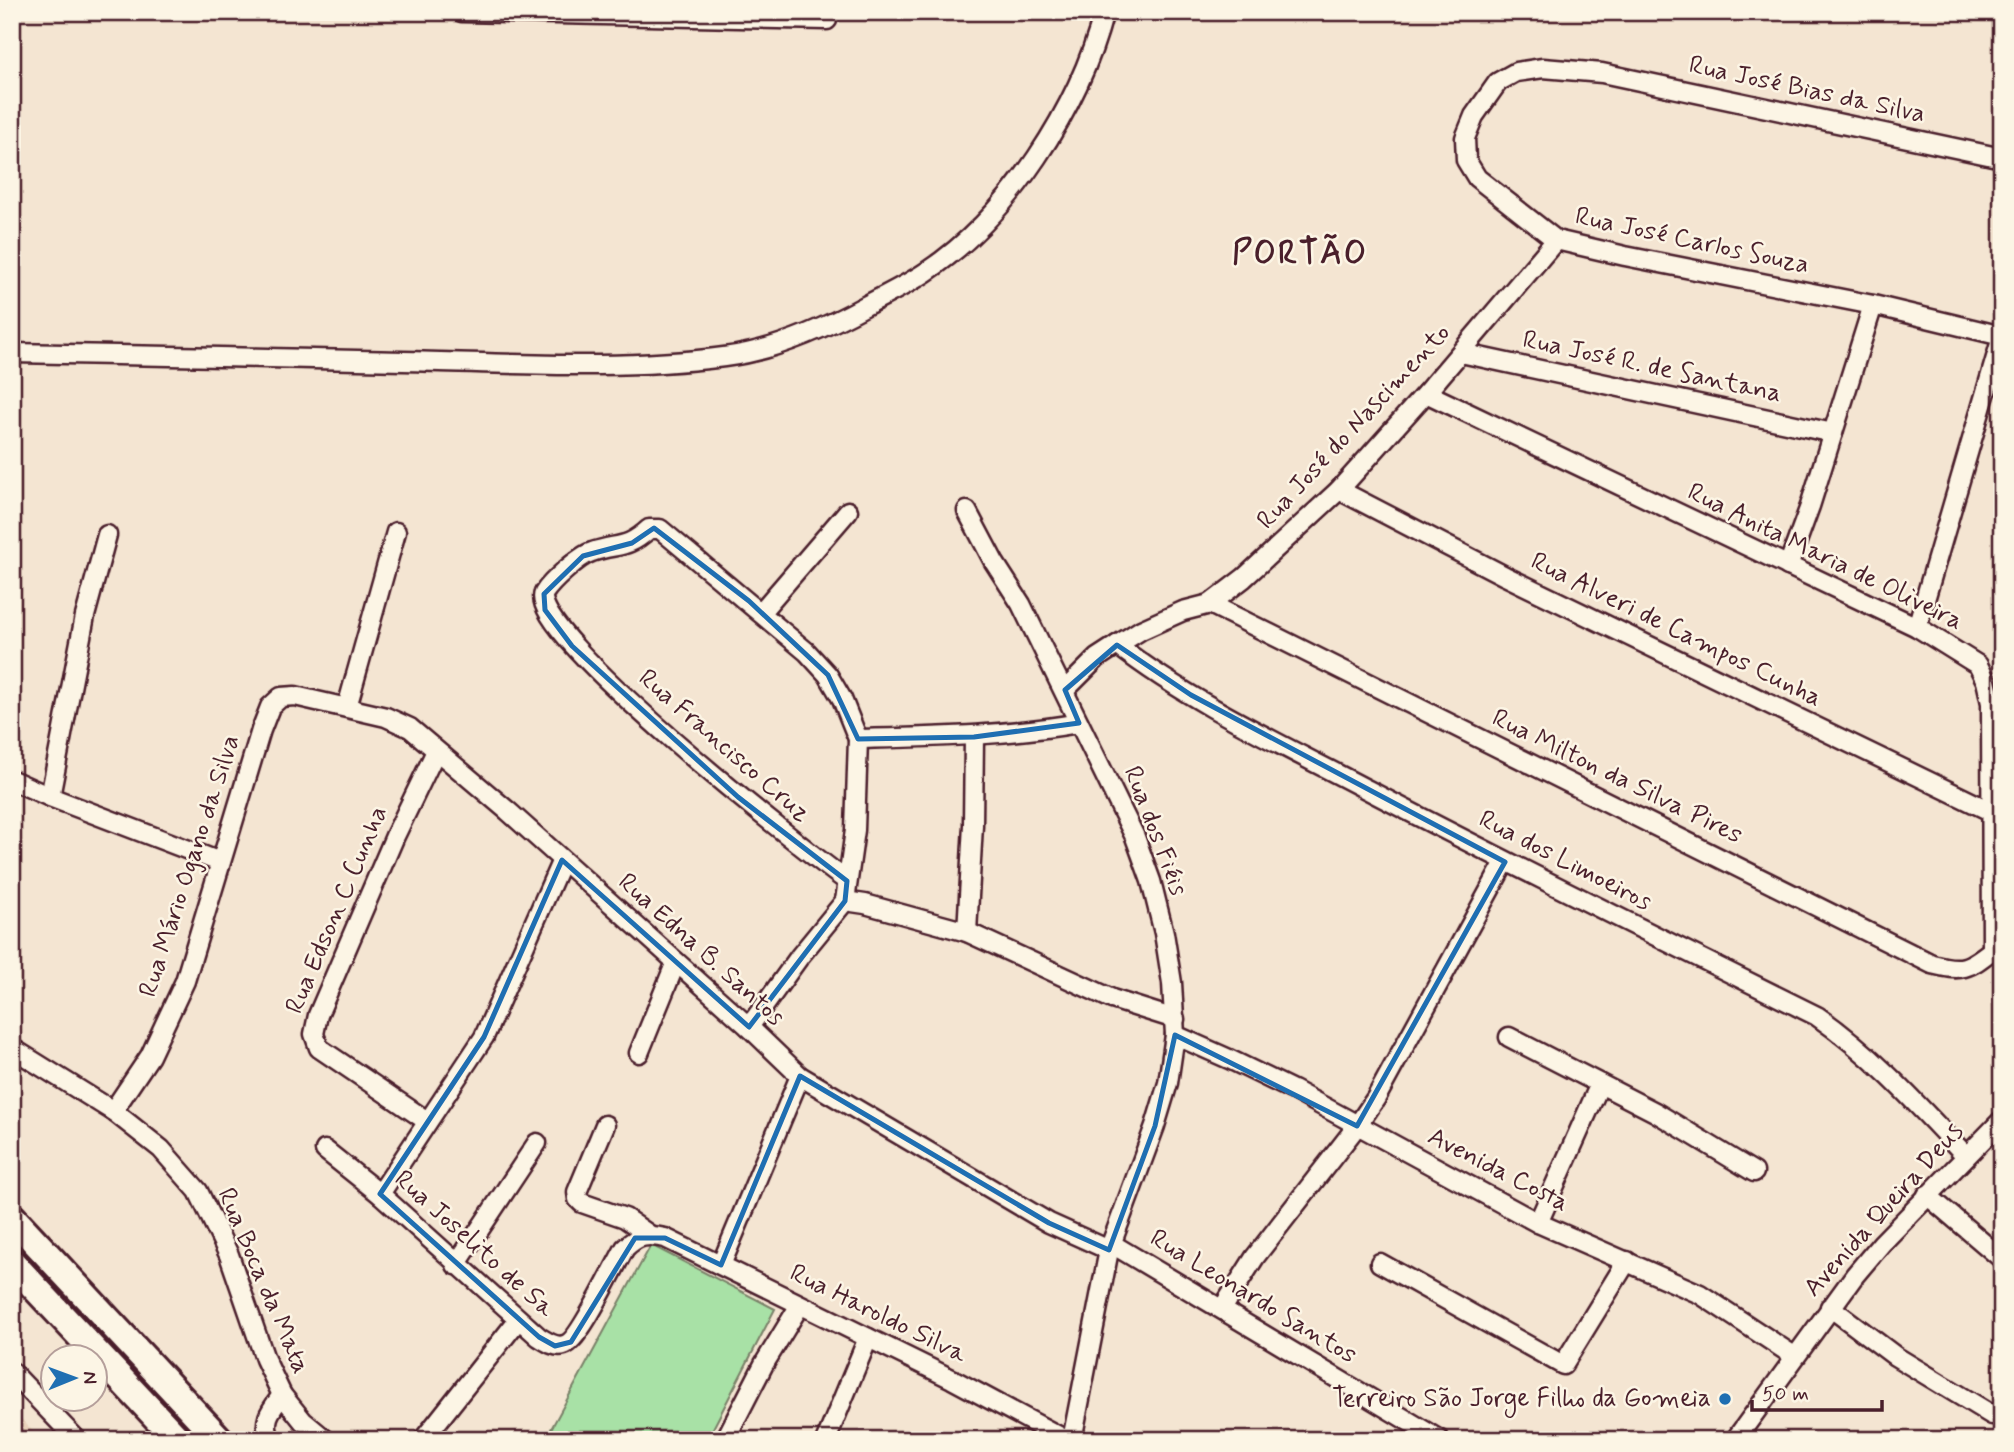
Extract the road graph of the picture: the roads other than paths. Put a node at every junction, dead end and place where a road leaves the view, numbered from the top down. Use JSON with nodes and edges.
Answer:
{"nodes":[{"id":1,"x":462,"y":12,"type":"edge"},
{"id":2,"x":1104,"y":12,"type":"edge"},
{"id":3,"x":775,"y":16,"type":"edge"},
{"id":4,"x":827,"y":20,"type":"dead end"},
{"id":5,"x":1602,"y":73,"type":"joint"},
{"id":6,"x":2002,"y":158,"type":"edge"},
{"id":7,"x":1556,"y":240,"type":"junction"},
{"id":8,"x":1873,"y":305,"type":"junction"},
{"id":9,"x":2002,"y":336,"type":"edge"},
{"id":10,"x":12,"y":352,"type":"edge"},
{"id":11,"x":1461,"y":353,"type":"junction"},
{"id":12,"x":1426,"y":393,"type":"junction"},
{"id":13,"x":1833,"y":433,"type":"junction"},
{"id":14,"x":1339,"y":490,"type":"junction"},
{"id":15,"x":967,"y":510,"type":"dead end"},
{"id":16,"x":848,"y":511,"type":"dead end"},
{"id":17,"x":396,"y":532,"type":"dead end"},
{"id":18,"x":107,"y":536,"type":"dead end"},
{"id":19,"x":1788,"y":566,"type":"junction"},
{"id":20,"x":1210,"y":604,"type":"junction"},
{"id":21,"x":761,"y":612,"type":"junction"},
{"id":22,"x":1917,"y":626,"type":"junction"},
{"id":23,"x":1116,"y":645,"type":"junction"},
{"id":24,"x":1065,"y":690,"type":"junction"},
{"id":25,"x":270,"y":707,"type":"joint"},
{"id":26,"x":347,"y":707,"type":"junction"},
{"id":27,"x":1079,"y":723,"type":"junction"},
{"id":28,"x":974,"y":737,"type":"junction"},
{"id":29,"x":858,"y":738,"type":"junction"},
{"id":30,"x":436,"y":751,"type":"junction"},
{"id":31,"x":12,"y":780,"type":"edge"},
{"id":32,"x":50,"y":797,"type":"junction"},
{"id":33,"x":1993,"y":812,"type":"junction"},
{"id":34,"x":562,"y":860,"type":"junction"},
{"id":35,"x":220,"y":862,"type":"junction"},
{"id":36,"x":1505,"y":862,"type":"junction"},
{"id":37,"x":847,"y":881,"type":"junction"},
{"id":38,"x":845,"y":901,"type":"junction"},
{"id":39,"x":967,"y":932,"type":"junction"},
{"id":40,"x":1997,"y":952,"type":"edge"},
{"id":41,"x":676,"y":962,"type":"junction"},
{"id":42,"x":750,"y":1027,"type":"junction"},
{"id":43,"x":1175,"y":1027,"type":"junction"},
{"id":44,"x":1509,"y":1037,"type":"dead end"},
{"id":45,"x":12,"y":1048,"type":"edge"},
{"id":46,"x":639,"y":1053,"type":"dead end"},
{"id":47,"x":800,"y":1076,"type":"junction"},
{"id":48,"x":1600,"y":1084,"type":"junction"},
{"id":49,"x":113,"y":1111,"type":"junction"},
{"id":50,"x":2002,"y":1120,"type":"edge"},
{"id":51,"x":427,"y":1121,"type":"junction"},
{"id":52,"x":605,"y":1125,"type":"dead end"},
{"id":53,"x":1357,"y":1126,"type":"junction"},
{"id":54,"x":537,"y":1143,"type":"dead end"},
{"id":55,"x":325,"y":1150,"type":"dead end"},
{"id":56,"x":1966,"y":1156,"type":"junction"},
{"id":57,"x":1754,"y":1172,"type":"dead end"},
{"id":58,"x":380,"y":1194,"type":"junction"},
{"id":59,"x":1927,"y":1195,"type":"junction"},
{"id":60,"x":12,"y":1217,"type":"edge"},
{"id":61,"x":1538,"y":1223,"type":"junction"},
{"id":62,"x":656,"y":1236,"type":"junction"},
{"id":63,"x":1110,"y":1247,"type":"junction"},
{"id":64,"x":2002,"y":1259,"type":"edge"},
{"id":65,"x":1627,"y":1261,"type":"junction"},
{"id":66,"x":12,"y":1263,"type":"edge"},
{"id":67,"x":1380,"y":1264,"type":"dead end"},
{"id":68,"x":456,"y":1265,"type":"junction"},
{"id":69,"x":720,"y":1265,"type":"junction"},
{"id":70,"x":800,"y":1305,"type":"junction"},
{"id":71,"x":1830,"y":1307,"type":"junction"},
{"id":72,"x":1222,"y":1309,"type":"junction"},
{"id":73,"x":518,"y":1320,"type":"junction"},
{"id":74,"x":868,"y":1338,"type":"junction"},
{"id":75,"x":1794,"y":1356,"type":"junction"},
{"id":76,"x":12,"y":1371,"type":"edge"},
{"id":77,"x":282,"y":1395,"type":"junction"},
{"id":78,"x":1992,"y":1415,"type":"dead end"},
{"id":79,"x":77,"y":1440,"type":"edge"},
{"id":80,"x":178,"y":1440,"type":"edge"},
{"id":81,"x":220,"y":1440,"type":"edge"},
{"id":82,"x":270,"y":1440,"type":"edge"},
{"id":83,"x":326,"y":1440,"type":"edge"},
{"id":84,"x":423,"y":1440,"type":"edge"},
{"id":85,"x":725,"y":1440,"type":"edge"},
{"id":86,"x":826,"y":1440,"type":"edge"},
{"id":87,"x":1066,"y":1440,"type":"edge"},
{"id":88,"x":1072,"y":1440,"type":"edge"},
{"id":89,"x":1440,"y":1440,"type":"edge"},
{"id":90,"x":1735,"y":1440,"type":"edge"}],
"edges":[{"from":1,"to":3,"type":"street"},
{"from":2,"to":10,"type":"street"},
{"from":3,"to":4,"type":"street"},
{"from":5,"to":6,"type":"street","name":"Rua José Bias da Silva"},
{"from":5,"to":7,"type":"street","name":"Rua José Carlos Souza"},
{"from":7,"to":8,"type":"street","name":"Rua José Carlos Souza"},
{"from":7,"to":11,"type":"street","name":"Rua José do Nascimento"},
{"from":8,"to":9,"type":"street","name":"Rua José Carlos Souza"},
{"from":8,"to":13,"type":"street"},
{"from":9,"to":22,"type":"street"},
{"from":11,"to":12,"type":"street","name":"Rua José do Nascimento"},
{"from":11,"to":13,"type":"street","name":"Rua José R. de Santana"},
{"from":12,"to":14,"type":"street","name":"Rua José do Nascimento"},
{"from":12,"to":19,"type":"street","name":"Rua Anita Maria de Oliveira"},
{"from":13,"to":19,"type":"street"},
{"from":14,"to":20,"type":"street","name":"Rua José do Nascimento"},
{"from":14,"to":33,"type":"street","name":"Rua Alveri de Campos Cunha"},
{"from":15,"to":24,"type":"street","name":"Rua dos Fiéis"},
{"from":16,"to":21,"type":"street"},
{"from":17,"to":26,"type":"street"},
{"from":18,"to":32,"type":"street"},
{"from":19,"to":22,"type":"street","name":"Rua Anita Maria de Oliveira"},
{"from":20,"to":23,"type":"street","name":"Rua José do Nascimento"},
{"from":20,"to":40,"type":"street","name":"Rua Milton da Silva Pires"},
{"from":21,"to":29,"type":"street"},
{"from":21,"to":37,"type":"street","name":"Rua Francisco Cruz"},
{"from":22,"to":33,"type":"street","name":"Rua Anita Maria de Oliveira"},
{"from":23,"to":24,"type":"street","name":"Rua José do Nascimento"},
{"from":23,"to":36,"type":"street","name":"Rua dos Limoeiros"},
{"from":24,"to":27,"type":"street","name":"Rua dos Fiéis"},
{"from":25,"to":26,"type":"street","name":"Rua Edna B. Santos"},
{"from":25,"to":35,"type":"street","name":"Rua Mário Ogano da Silva"},
{"from":26,"to":30,"type":"street","name":"Rua Edna B. Santos"},
{"from":27,"to":28,"type":"street"},
{"from":27,"to":43,"type":"street","name":"Rua dos Fiéis"},
{"from":28,"to":29,"type":"street"},
{"from":28,"to":39,"type":"street"},
{"from":29,"to":37,"type":"street"},
{"from":30,"to":34,"type":"street","name":"Rua Edna B. Santos"},
{"from":30,"to":51,"type":"street","name":"Rua Edson C Cunha"},
{"from":31,"to":32,"type":"street"},
{"from":32,"to":35,"type":"street"},
{"from":33,"to":40,"type":"street","name":"Rua Anita Maria de Oliveira"},
{"from":34,"to":41,"type":"street","name":"Rua Edna B. Santos"},
{"from":34,"to":51,"type":"street"},
{"from":35,"to":49,"type":"street","name":"Rua Mário Ogano da Silva"},
{"from":36,"to":53,"type":"street"},
{"from":36,"to":56,"type":"street","name":"Rua dos Limoeiros"},
{"from":37,"to":38,"type":"street"},
{"from":38,"to":39,"type":"street","name":"Avenida Costa"},
{"from":38,"to":42,"type":"street"},
{"from":39,"to":43,"type":"street","name":"Avenida Costa"},
{"from":41,"to":42,"type":"street","name":"Rua Edna B. Santos"},
{"from":41,"to":46,"type":"street"},
{"from":42,"to":47,"type":"street","name":"Rua Edna B. Santos"},
{"from":43,"to":53,"type":"street","name":"Avenida Costa"},
{"from":43,"to":63,"type":"street","name":"Rua dos Fiéis"},
{"from":44,"to":48,"type":"street"},
{"from":45,"to":49,"type":"street","name":"Rua Boca da Mata"},
{"from":47,"to":63,"type":"street","name":"Rua Edna B. Santos"},
{"from":47,"to":69,"type":"street"},
{"from":48,"to":57,"type":"street"},
{"from":48,"to":61,"type":"street"},
{"from":49,"to":77,"type":"street","name":"Rua Boca da Mata"},
{"from":50,"to":56,"type":"street","name":"Avenida Queira Deus"},
{"from":51,"to":58,"type":"street"},
{"from":52,"to":62,"type":"street","name":"Rua Haroldo Silva"},
{"from":53,"to":61,"type":"street","name":"Avenida Costa"},
{"from":53,"to":72,"type":"street"},
{"from":54,"to":68,"type":"street"},
{"from":55,"to":58,"type":"street","name":"Rua Joselito de Sa"},
{"from":56,"to":59,"type":"street","name":"Avenida Queira Deus"},
{"from":58,"to":68,"type":"street","name":"Rua Joselito de Sa"},
{"from":59,"to":64,"type":"street"},
{"from":59,"to":71,"type":"street","name":"Avenida Queira Deus"},
{"from":60,"to":81,"type":"highway"},
{"from":61,"to":65,"type":"street","name":"Avenida Costa"},
{"from":62,"to":69,"type":"street","name":"Rua Haroldo Silva"},
{"from":62,"to":73,"type":"street","name":"Rua Joselito de Sa"},
{"from":63,"to":72,"type":"street","name":"Rua Leonardo Santos"},
{"from":63,"to":88,"type":"street","name":"Rua dos Fiéis"},
{"from":65,"to":67,"type":"street"},
{"from":65,"to":75,"type":"street","name":"Avenida Costa"},
{"from":66,"to":80,"type":"highway"},
{"from":68,"to":73,"type":"street","name":"Rua Joselito de Sa"},
{"from":69,"to":70,"type":"street","name":"Rua Haroldo Silva"},
{"from":70,"to":74,"type":"street","name":"Rua Haroldo Silva"},
{"from":70,"to":85,"type":"street"},
{"from":71,"to":75,"type":"street","name":"Avenida Queira Deus"},
{"from":71,"to":78,"type":"street"},
{"from":72,"to":89,"type":"street","name":"Rua Leonardo Santos"},
{"from":73,"to":84,"type":"street"},
{"from":74,"to":86,"type":"street"},
{"from":74,"to":87,"type":"street","name":"Rua Haroldo Silva"},
{"from":75,"to":90,"type":"street","name":"Avenida Queira Deus"},
{"from":76,"to":79,"type":"street"},
{"from":77,"to":82,"type":"street"},
{"from":77,"to":83,"type":"street","name":"Rua Boca da Mata"}]}
